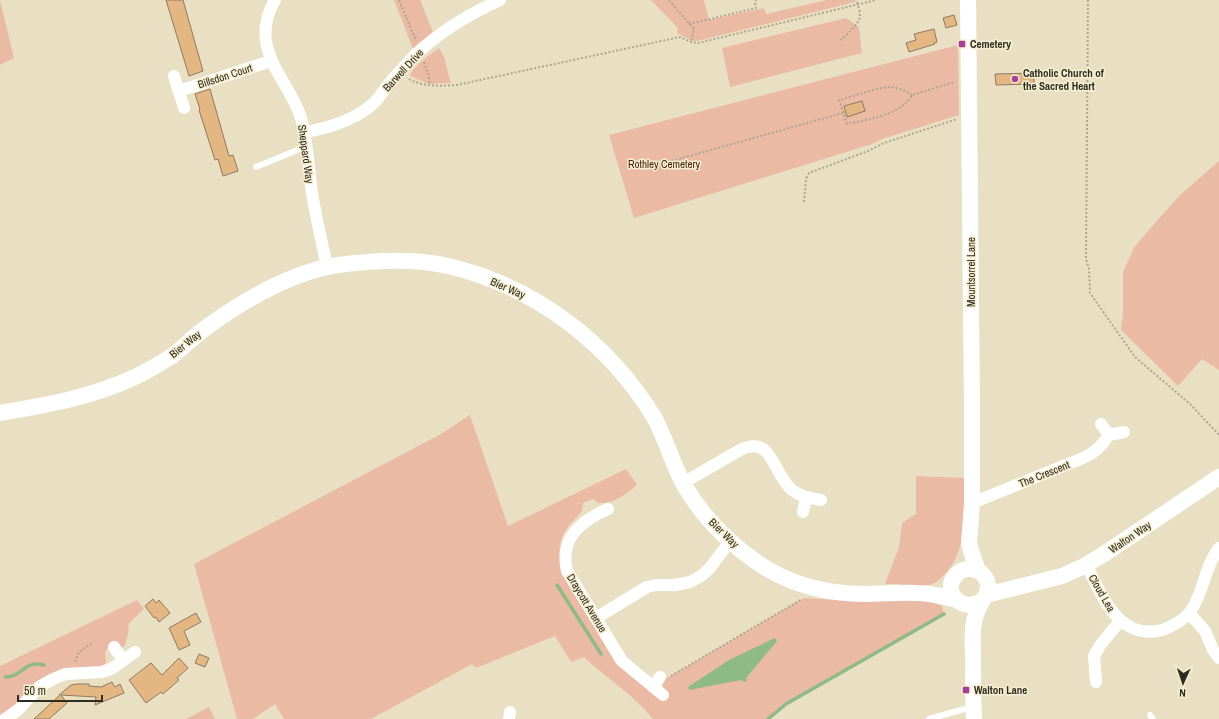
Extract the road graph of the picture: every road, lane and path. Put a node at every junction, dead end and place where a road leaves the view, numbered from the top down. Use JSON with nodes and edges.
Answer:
{"nodes":[{"id":1,"x":275,"y":0,"type":"edge"},
{"id":2,"x":500,"y":0,"type":"edge"},
{"id":3,"x":669,"y":0,"type":"edge"},
{"id":4,"x":756,"y":0,"type":"edge"},
{"id":5,"x":856,"y":0,"type":"edge"},
{"id":6,"x":876,"y":0,"type":"edge"},
{"id":7,"x":968,"y":0,"type":"edge"},
{"id":8,"x":1088,"y":0,"type":"edge"},
{"id":9,"x":857,"y":4,"type":"junction"},
{"id":10,"x":689,"y":24,"type":"junction"},
{"id":11,"x":840,"y":40,"type":"dead end"},
{"id":12,"x":691,"y":42,"type":"junction"},
{"id":13,"x":272,"y":61,"type":"junction"},
{"id":14,"x":400,"y":72,"type":"junction"},
{"id":15,"x":174,"y":76,"type":"dead end"},
{"id":16,"x":969,"y":80,"type":"junction"},
{"id":17,"x":179,"y":92,"type":"junction"},
{"id":18,"x":912,"y":95,"type":"junction"},
{"id":19,"x":184,"y":108,"type":"dead end"},
{"id":20,"x":843,"y":113,"type":"junction"},
{"id":21,"x":969,"y":115,"type":"junction"},
{"id":22,"x":305,"y":132,"type":"junction"},
{"id":23,"x":307,"y":146,"type":"junction"},
{"id":24,"x":664,"y":163,"type":"dead end"},
{"id":25,"x":256,"y":168,"type":"dead end"},
{"id":26,"x":804,"y":202,"type":"dead end"},
{"id":27,"x":327,"y":267,"type":"junction"},
{"id":28,"x":0,"y":413,"type":"edge"},
{"id":29,"x":1101,"y":424,"type":"dead end"},
{"id":30,"x":1124,"y":432,"type":"dead end"},
{"id":31,"x":1219,"y":434,"type":"edge"},
{"id":32,"x":1109,"y":435,"type":"junction"},
{"id":33,"x":1219,"y":477,"type":"edge"},
{"id":34,"x":683,"y":483,"type":"junction"},
{"id":35,"x":806,"y":498,"type":"junction"},
{"id":36,"x":821,"y":500,"type":"dead end"},
{"id":37,"x":972,"y":503,"type":"junction"},
{"id":38,"x":608,"y":509,"type":"dead end"},
{"id":39,"x":803,"y":512,"type":"dead end"},
{"id":40,"x":730,"y":541,"type":"junction"},
{"id":41,"x":969,"y":543,"type":"junction"},
{"id":42,"x":1219,"y":548,"type":"edge"},
{"id":43,"x":1086,"y":564,"type":"junction"},
{"id":44,"x":980,"y":572,"type":"junction"},
{"id":45,"x":955,"y":576,"type":"junction"},
{"id":46,"x":1034,"y":583,"type":"junction"},
{"id":47,"x":919,"y":593,"type":"junction"},
{"id":48,"x":799,"y":596,"type":"dead end"},
{"id":49,"x":985,"y":597,"type":"junction"},
{"id":50,"x":959,"y":602,"type":"junction"},
{"id":51,"x":1189,"y":613,"type":"junction"},
{"id":52,"x":596,"y":618,"type":"junction"},
{"id":53,"x":1120,"y":621,"type":"junction"},
{"id":54,"x":973,"y":631,"type":"junction"},
{"id":55,"x":92,"y":643,"type":"dead end"},
{"id":56,"x":114,"y":647,"type":"dead end"},
{"id":57,"x":135,"y":652,"type":"dead end"},
{"id":58,"x":1219,"y":658,"type":"edge"},
{"id":59,"x":123,"y":660,"type":"junction"},
{"id":60,"x":75,"y":673,"type":"junction"},
{"id":61,"x":657,"y":682,"type":"junction"},
{"id":62,"x":1096,"y":682,"type":"dead end"},
{"id":63,"x":663,"y":695,"type":"dead end"},
{"id":64,"x":973,"y":713,"type":"edge"},
{"id":65,"x":5,"y":719,"type":"edge"},
{"id":66,"x":929,"y":719,"type":"edge"}],
"edges":[{"from":1,"to":13,"type":"street","name":"Sheppard Way"},
{"from":2,"to":14,"type":"street","name":"Barwell Drive"},
{"from":3,"to":10,"type":"path"},
{"from":4,"to":10,"type":"path"},
{"from":5,"to":9,"type":"path"},
{"from":6,"to":9,"type":"path"},
{"from":7,"to":16,"type":"street","name":"Mountsorrel Lane"},
{"from":8,"to":31,"type":"path"},
{"from":9,"to":11,"type":"path"},
{"from":9,"to":12,"type":"path"},
{"from":10,"to":12,"type":"path"},
{"from":12,"to":14,"type":"path"},
{"from":13,"to":17,"type":"street","name":"Billsdon Court"},
{"from":13,"to":22,"type":"street","name":"Sheppard Way"},
{"from":14,"to":22,"type":"street","name":"Barwell Drive"},
{"from":15,"to":17,"type":"street"},
{"from":16,"to":18,"type":"path"},
{"from":16,"to":21,"type":"street","name":"Mountsorrel Lane"},
{"from":17,"to":19,"type":"street"},
{"from":18,"to":20,"type":"path"},
{"from":18,"to":20,"type":"path"},
{"from":20,"to":24,"type":"path"},
{"from":21,"to":26,"type":"path"},
{"from":21,"to":37,"type":"street","name":"Mountsorrel Lane"},
{"from":22,"to":23,"type":"street","name":"Sheppard Way"},
{"from":23,"to":25,"type":"lane"},
{"from":23,"to":27,"type":"street","name":"Sheppard Way"},
{"from":27,"to":28,"type":"street","name":"Bier Way"},
{"from":27,"to":34,"type":"street","name":"Bier Way"},
{"from":29,"to":32,"type":"street"},
{"from":30,"to":32,"type":"street"},
{"from":32,"to":37,"type":"street","name":"The Crescent"},
{"from":33,"to":43,"type":"street","name":"Walton Way"},
{"from":34,"to":35,"type":"street"},
{"from":34,"to":40,"type":"street","name":"Bier Way"},
{"from":35,"to":36,"type":"street"},
{"from":35,"to":39,"type":"street"},
{"from":37,"to":41,"type":"street","name":"Mountsorrel Lane"},
{"from":38,"to":52,"type":"street","name":"Draycott Avenue"},
{"from":40,"to":47,"type":"street","name":"Bier Way"},
{"from":40,"to":52,"type":"street"},
{"from":41,"to":44,"type":"street","name":"Mountsorrel Lane"},
{"from":41,"to":45,"type":"street","name":"Mountsorrel Lane"},
{"from":42,"to":51,"type":"street","name":"Cloud Lea"},
{"from":43,"to":46,"type":"street","name":"Walton Way"},
{"from":43,"to":53,"type":"street","name":"Cloud Lea"},
{"from":44,"to":45,"type":"street"},
{"from":44,"to":46,"type":"street","name":"Walton Way"},
{"from":44,"to":49,"type":"street"},
{"from":45,"to":47,"type":"street","name":"Bier Way"},
{"from":45,"to":50,"type":"street"},
{"from":46,"to":49,"type":"street","name":"Walton Way"},
{"from":47,"to":50,"type":"street","name":"Bier Way"},
{"from":48,"to":61,"type":"path"},
{"from":49,"to":50,"type":"street"},
{"from":49,"to":54,"type":"street"},
{"from":50,"to":54,"type":"street"},
{"from":51,"to":53,"type":"street","name":"Cloud Lea"},
{"from":51,"to":58,"type":"street"},
{"from":52,"to":61,"type":"street","name":"Draycott Avenue"},
{"from":53,"to":62,"type":"street","name":"Cloud Lea"},
{"from":54,"to":64,"type":"street"},
{"from":55,"to":60,"type":"path"},
{"from":56,"to":59,"type":"street"},
{"from":57,"to":59,"type":"street"},
{"from":59,"to":60,"type":"street"},
{"from":60,"to":65,"type":"street"},
{"from":61,"to":63,"type":"street","name":"Draycott Avenue"},
{"from":64,"to":66,"type":"lane"}]}
